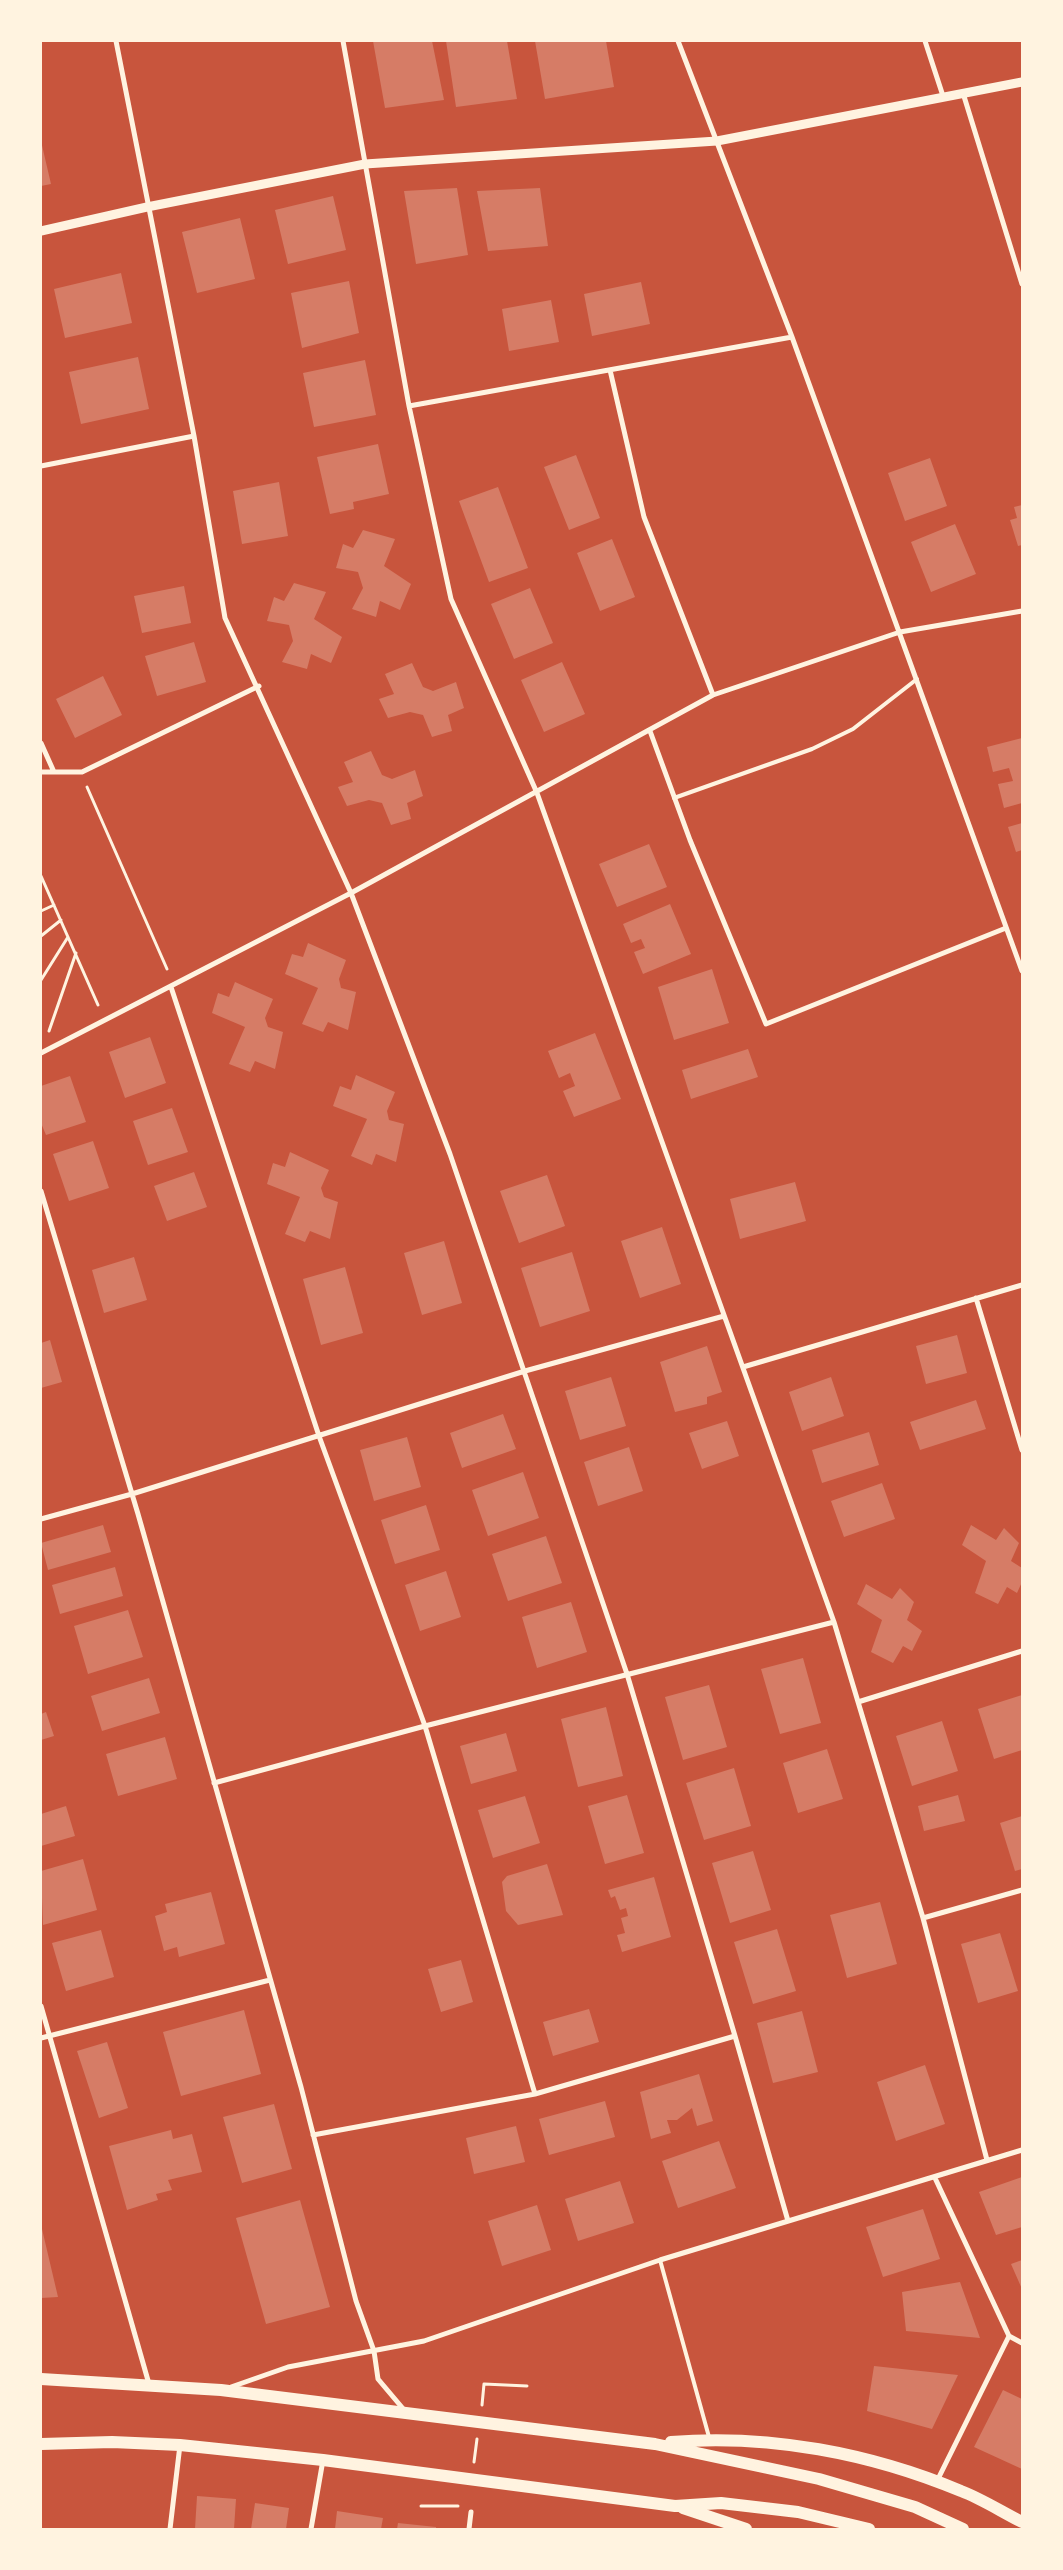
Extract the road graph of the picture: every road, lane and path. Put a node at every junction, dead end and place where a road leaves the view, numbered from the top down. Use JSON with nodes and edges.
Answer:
{"nodes":[{"id":1,"x":116,"y":41,"type":"edge"},
{"id":2,"x":343,"y":41,"type":"edge"},
{"id":3,"x":678,"y":41,"type":"edge"},
{"id":4,"x":925,"y":41,"type":"edge"},
{"id":5,"x":1022,"y":82,"type":"edge"},
{"id":6,"x":963,"y":93,"type":"junction"},
{"id":7,"x":943,"y":96,"type":"junction"},
{"id":8,"x":718,"y":141,"type":"junction"},
{"id":9,"x":364,"y":164,"type":"junction"},
{"id":10,"x":147,"y":207,"type":"junction"},
{"id":11,"x":41,"y":231,"type":"edge"},
{"id":12,"x":1022,"y":284,"type":"edge"},
{"id":13,"x":792,"y":337,"type":"junction"},
{"id":14,"x":610,"y":370,"type":"junction"},
{"id":15,"x":410,"y":406,"type":"junction"},
{"id":16,"x":194,"y":436,"type":"junction"},
{"id":17,"x":41,"y":466,"type":"edge"},
{"id":18,"x":1022,"y":611,"type":"edge"},
{"id":19,"x":900,"y":632,"type":"junction"},
{"id":20,"x":917,"y":679,"type":"junction"},
{"id":21,"x":259,"y":686,"type":"junction"},
{"id":22,"x":714,"y":695,"type":"junction"},
{"id":23,"x":650,"y":731,"type":"junction"},
{"id":24,"x":41,"y":743,"type":"edge"},
{"id":25,"x":41,"y":772,"type":"edge"},
{"id":26,"x":54,"y":772,"type":"junction"},
{"id":27,"x":87,"y":787,"type":"dead end"},
{"id":28,"x":537,"y":794,"type":"junction"},
{"id":29,"x":674,"y":798,"type":"junction"},
{"id":30,"x":41,"y":876,"type":"edge"},
{"id":31,"x":351,"y":893,"type":"junction"},
{"id":32,"x":54,"y":905,"type":"junction"},
{"id":33,"x":41,"y":912,"type":"edge"},
{"id":34,"x":61,"y":920,"type":"junction"},
{"id":35,"x":1006,"y":928,"type":"junction"},
{"id":36,"x":41,"y":936,"type":"edge"},
{"id":37,"x":68,"y":937,"type":"junction"},
{"id":38,"x":76,"y":953,"type":"junction"},
{"id":39,"x":167,"y":969,"type":"dead end"},
{"id":40,"x":1022,"y":971,"type":"edge"},
{"id":41,"x":41,"y":980,"type":"edge"},
{"id":42,"x":171,"y":987,"type":"junction"},
{"id":43,"x":98,"y":1005,"type":"dead end"},
{"id":44,"x":49,"y":1031,"type":"dead end"},
{"id":45,"x":41,"y":1053,"type":"edge"},
{"id":46,"x":41,"y":1191,"type":"edge"},
{"id":47,"x":1022,"y":1285,"type":"edge"},
{"id":48,"x":976,"y":1298,"type":"junction"},
{"id":49,"x":724,"y":1316,"type":"junction"},
{"id":50,"x":743,"y":1367,"type":"junction"},
{"id":51,"x":525,"y":1371,"type":"junction"},
{"id":52,"x":319,"y":1436,"type":"junction"},
{"id":53,"x":1022,"y":1450,"type":"edge"},
{"id":54,"x":132,"y":1494,"type":"junction"},
{"id":55,"x":41,"y":1519,"type":"edge"},
{"id":56,"x":834,"y":1622,"type":"junction"},
{"id":57,"x":1022,"y":1650,"type":"edge"},
{"id":58,"x":627,"y":1674,"type":"junction"},
{"id":59,"x":858,"y":1702,"type":"junction"},
{"id":60,"x":425,"y":1726,"type":"junction"},
{"id":61,"x":214,"y":1782,"type":"junction"},
{"id":62,"x":1022,"y":1890,"type":"edge"},
{"id":63,"x":923,"y":1918,"type":"junction"},
{"id":64,"x":270,"y":1980,"type":"junction"},
{"id":65,"x":41,"y":2006,"type":"edge"},
{"id":66,"x":50,"y":2036,"type":"junction"},
{"id":67,"x":735,"y":2036,"type":"junction"},
{"id":68,"x":41,"y":2038,"type":"edge"},
{"id":69,"x":535,"y":2094,"type":"junction"},
{"id":70,"x":313,"y":2135,"type":"junction"},
{"id":71,"x":1022,"y":2150,"type":"edge"},
{"id":72,"x":987,"y":2160,"type":"junction"},
{"id":73,"x":935,"y":2178,"type":"junction"},
{"id":74,"x":788,"y":2222,"type":"junction"},
{"id":75,"x":660,"y":2260,"type":"junction"},
{"id":76,"x":1010,"y":2336,"type":"junction"},
{"id":77,"x":1022,"y":2343,"type":"edge"},
{"id":78,"x":374,"y":2351,"type":"junction"},
{"id":79,"x":41,"y":2379,"type":"edge"},
{"id":80,"x":527,"y":2386,"type":"dead end"},
{"id":81,"x":150,"y":2387,"type":"junction"},
{"id":82,"x":221,"y":2390,"type":"junction"},
{"id":83,"x":481,"y":2412,"type":"dead end"},
{"id":84,"x":406,"y":2413,"type":"junction"},
{"id":85,"x":478,"y":2431,"type":"dead end"},
{"id":86,"x":709,"y":2439,"type":"junction"},
{"id":87,"x":41,"y":2444,"type":"edge"},
{"id":88,"x":655,"y":2444,"type":"junction"},
{"id":89,"x":180,"y":2445,"type":"junction"},
{"id":90,"x":323,"y":2460,"type":"junction"},
{"id":91,"x":473,"y":2468,"type":"dead end"},
{"id":92,"x":937,"y":2481,"type":"junction"},
{"id":93,"x":421,"y":2506,"type":"dead end"},
{"id":94,"x":459,"y":2506,"type":"dead end"},
{"id":95,"x":675,"y":2506,"type":"junction"},
{"id":96,"x":471,"y":2512,"type":"dead end"},
{"id":97,"x":1022,"y":2522,"type":"edge"},
{"id":98,"x":170,"y":2529,"type":"edge"},
{"id":99,"x":311,"y":2529,"type":"edge"},
{"id":100,"x":469,"y":2529,"type":"edge"},
{"id":101,"x":746,"y":2529,"type":"edge"},
{"id":102,"x":868,"y":2529,"type":"edge"},
{"id":103,"x":963,"y":2529,"type":"edge"}],
"edges":[{"from":1,"to":10,"type":"street"},
{"from":2,"to":9,"type":"street"},
{"from":3,"to":8,"type":"street"},
{"from":4,"to":7,"type":"street"},
{"from":5,"to":6,"type":"street"},
{"from":6,"to":7,"type":"street"},
{"from":6,"to":12,"type":"street"},
{"from":7,"to":8,"type":"street"},
{"from":8,"to":9,"type":"street"},
{"from":8,"to":13,"type":"street"},
{"from":9,"to":10,"type":"street"},
{"from":9,"to":15,"type":"street"},
{"from":10,"to":11,"type":"street"},
{"from":10,"to":16,"type":"street"},
{"from":13,"to":14,"type":"street"},
{"from":13,"to":19,"type":"street"},
{"from":14,"to":15,"type":"street"},
{"from":14,"to":22,"type":"street"},
{"from":15,"to":28,"type":"street"},
{"from":16,"to":17,"type":"street"},
{"from":16,"to":21,"type":"street"},
{"from":18,"to":19,"type":"street"},
{"from":19,"to":20,"type":"street"},
{"from":19,"to":22,"type":"street"},
{"from":20,"to":29,"type":"lane"},
{"from":20,"to":35,"type":"street"},
{"from":21,"to":26,"type":"street"},
{"from":21,"to":31,"type":"street"},
{"from":22,"to":23,"type":"street"},
{"from":23,"to":28,"type":"street"},
{"from":23,"to":29,"type":"street"},
{"from":24,"to":26,"type":"street"},
{"from":25,"to":26,"type":"street"},
{"from":27,"to":39,"type":"path"},
{"from":28,"to":31,"type":"street"},
{"from":28,"to":49,"type":"street"},
{"from":29,"to":35,"type":"street"},
{"from":30,"to":32,"type":"path"},
{"from":31,"to":42,"type":"street"},
{"from":31,"to":51,"type":"street"},
{"from":32,"to":33,"type":"path"},
{"from":32,"to":34,"type":"path"},
{"from":34,"to":36,"type":"path"},
{"from":34,"to":37,"type":"path"},
{"from":35,"to":40,"type":"street"},
{"from":37,"to":38,"type":"path"},
{"from":37,"to":41,"type":"path"},
{"from":38,"to":43,"type":"path"},
{"from":38,"to":44,"type":"path"},
{"from":42,"to":45,"type":"street"},
{"from":42,"to":52,"type":"street"},
{"from":46,"to":54,"type":"street"},
{"from":47,"to":48,"type":"street"},
{"from":48,"to":50,"type":"street"},
{"from":48,"to":53,"type":"street"},
{"from":49,"to":50,"type":"street"},
{"from":49,"to":51,"type":"street"},
{"from":50,"to":56,"type":"street"},
{"from":51,"to":52,"type":"street"},
{"from":51,"to":58,"type":"street"},
{"from":52,"to":54,"type":"street"},
{"from":52,"to":60,"type":"street"},
{"from":54,"to":55,"type":"street"},
{"from":54,"to":61,"type":"street"},
{"from":56,"to":58,"type":"street"},
{"from":56,"to":59,"type":"street"},
{"from":57,"to":59,"type":"street"},
{"from":58,"to":60,"type":"street"},
{"from":58,"to":67,"type":"street"},
{"from":59,"to":63,"type":"street"},
{"from":60,"to":61,"type":"street"},
{"from":60,"to":69,"type":"street"},
{"from":61,"to":64,"type":"street"},
{"from":62,"to":63,"type":"street"},
{"from":63,"to":72,"type":"street"},
{"from":64,"to":66,"type":"street"},
{"from":64,"to":70,"type":"street"},
{"from":65,"to":66,"type":"street"},
{"from":66,"to":68,"type":"street"},
{"from":66,"to":81,"type":"street"},
{"from":67,"to":69,"type":"street"},
{"from":67,"to":74,"type":"street"},
{"from":69,"to":70,"type":"street"},
{"from":70,"to":78,"type":"street"},
{"from":71,"to":72,"type":"street"},
{"from":72,"to":73,"type":"street"},
{"from":73,"to":74,"type":"street"},
{"from":73,"to":76,"type":"street"},
{"from":74,"to":75,"type":"street"},
{"from":75,"to":78,"type":"street"},
{"from":75,"to":86,"type":"lane"},
{"from":76,"to":77,"type":"street"},
{"from":76,"to":92,"type":"street"},
{"from":78,"to":82,"type":"street"},
{"from":78,"to":84,"type":"street"},
{"from":79,"to":81,"type":"main road"},
{"from":80,"to":83,"type":"path"},
{"from":81,"to":82,"type":"main road"},
{"from":82,"to":84,"type":"main road"},
{"from":84,"to":88,"type":"main road"},
{"from":85,"to":91,"type":"path"},
{"from":86,"to":88,"type":"main road"},
{"from":86,"to":92,"type":"main road"},
{"from":87,"to":89,"type":"main road"},
{"from":88,"to":103,"type":"main road"},
{"from":89,"to":90,"type":"main road"},
{"from":89,"to":98,"type":"street"},
{"from":90,"to":95,"type":"main road"},
{"from":90,"to":99,"type":"street"},
{"from":92,"to":97,"type":"main road"},
{"from":93,"to":94,"type":"path"},
{"from":95,"to":101,"type":"main road"},
{"from":95,"to":102,"type":"main road"},
{"from":96,"to":100,"type":"street"}]}
